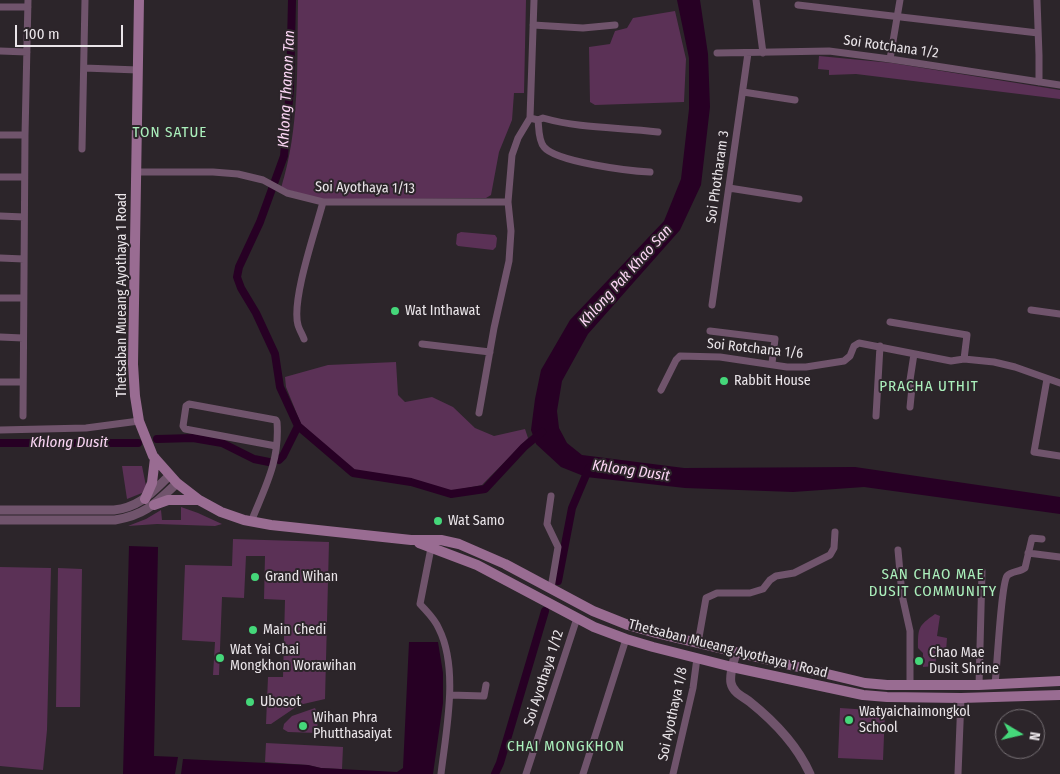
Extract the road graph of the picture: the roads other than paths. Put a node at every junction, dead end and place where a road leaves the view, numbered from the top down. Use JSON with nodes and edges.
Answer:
{"nodes":[{"id":1,"x":85,"y":0,"type":"edge"},
{"id":2,"x":139,"y":0,"type":"edge"},
{"id":3,"x":534,"y":0,"type":"edge"},
{"id":4,"x":756,"y":0,"type":"edge"},
{"id":5,"x":900,"y":0,"type":"edge"},
{"id":6,"x":1037,"y":0,"type":"edge"},
{"id":7,"x":28,"y":3,"type":"edge"},
{"id":8,"x":798,"y":5,"type":"dead end"},
{"id":9,"x":0,"y":6,"type":"edge"},
{"id":10,"x":898,"y":16,"type":"junction"},
{"id":11,"x":533,"y":25,"type":"junction"},
{"id":12,"x":615,"y":25,"type":"dead end"},
{"id":13,"x":1038,"y":33,"type":"junction"},
{"id":14,"x":0,"y":51,"type":"edge"},
{"id":15,"x":27,"y":52,"type":"junction"},
{"id":16,"x":717,"y":53,"type":"dead end"},
{"id":17,"x":748,"y":53,"type":"junction"},
{"id":18,"x":763,"y":53,"type":"junction"},
{"id":19,"x":890,"y":59,"type":"junction"},
{"id":20,"x":84,"y":68,"type":"junction"},
{"id":21,"x":138,"y":70,"type":"junction"},
{"id":22,"x":1039,"y":82,"type":"junction"},
{"id":23,"x":1060,"y":85,"type":"edge"},
{"id":24,"x":743,"y":92,"type":"junction"},
{"id":25,"x":795,"y":100,"type":"dead end"},
{"id":26,"x":530,"y":118,"type":"junction"},
{"id":27,"x":538,"y":120,"type":"junction"},
{"id":28,"x":658,"y":132,"type":"dead end"},
{"id":29,"x":0,"y":135,"type":"edge"},
{"id":30,"x":24,"y":135,"type":"junction"},
{"id":31,"x":82,"y":149,"type":"dead end"},
{"id":32,"x":136,"y":172,"type":"junction"},
{"id":33,"x":650,"y":172,"type":"dead end"},
{"id":34,"x":0,"y":177,"type":"edge"},
{"id":35,"x":24,"y":177,"type":"junction"},
{"id":36,"x":729,"y":188,"type":"junction"},
{"id":37,"x":799,"y":199,"type":"dead end"},
{"id":38,"x":323,"y":202,"type":"junction"},
{"id":39,"x":508,"y":202,"type":"junction"},
{"id":40,"x":0,"y":216,"type":"edge"},
{"id":41,"x":24,"y":217,"type":"junction"},
{"id":42,"x":0,"y":258,"type":"edge"},
{"id":43,"x":24,"y":259,"type":"junction"},
{"id":44,"x":0,"y":298,"type":"edge"},
{"id":45,"x":23,"y":298,"type":"junction"},
{"id":46,"x":712,"y":304,"type":"dead end"},
{"id":47,"x":1031,"y":310,"type":"dead end"},
{"id":48,"x":1060,"y":314,"type":"edge"},
{"id":49,"x":890,"y":322,"type":"dead end"},
{"id":50,"x":710,"y":330,"type":"dead end"},
{"id":51,"x":0,"y":337,"type":"edge"},
{"id":52,"x":23,"y":338,"type":"junction"},
{"id":53,"x":304,"y":339,"type":"dead end"},
{"id":54,"x":422,"y":344,"type":"dead end"},
{"id":55,"x":880,"y":346,"type":"junction"},
{"id":56,"x":490,"y":352,"type":"junction"},
{"id":57,"x":914,"y":354,"type":"junction"},
{"id":58,"x":964,"y":359,"type":"junction"},
{"id":59,"x":772,"y":363,"type":"junction"},
{"id":60,"x":1047,"y":380,"type":"junction"},
{"id":61,"x":0,"y":382,"type":"edge"},
{"id":62,"x":23,"y":382,"type":"junction"},
{"id":63,"x":1060,"y":383,"type":"edge"},
{"id":64,"x":662,"y":390,"type":"dead end"},
{"id":65,"x":910,"y":407,"type":"dead end"},
{"id":66,"x":479,"y":413,"type":"dead end"},
{"id":67,"x":22,"y":416,"type":"dead end"},
{"id":68,"x":876,"y":416,"type":"dead end"},
{"id":69,"x":139,"y":421,"type":"junction"},
{"id":70,"x":0,"y":430,"type":"edge"},
{"id":71,"x":276,"y":446,"type":"junction"},
{"id":72,"x":1060,"y":456,"type":"edge"},
{"id":73,"x":155,"y":458,"type":"junction"},
{"id":74,"x":173,"y":479,"type":"junction"},
{"id":75,"x":551,"y":496,"type":"dead end"},
{"id":76,"x":199,"y":500,"type":"junction"},
{"id":77,"x":149,"y":502,"type":"junction"},
{"id":78,"x":0,"y":510,"type":"edge"},
{"id":79,"x":0,"y":520,"type":"edge"},
{"id":80,"x":251,"y":522,"type":"junction"},
{"id":81,"x":835,"y":532,"type":"dead end"},
{"id":82,"x":1042,"y":539,"type":"dead end"},
{"id":83,"x":432,"y":544,"type":"junction"},
{"id":84,"x":898,"y":550,"type":"dead end"},
{"id":85,"x":1028,"y":553,"type":"junction"},
{"id":86,"x":1060,"y":558,"type":"edge"},
{"id":87,"x":982,"y":571,"type":"dead end"},
{"id":88,"x":552,"y":588,"type":"junction"},
{"id":89,"x":577,"y":618,"type":"junction"},
{"id":90,"x":626,"y":639,"type":"junction"},
{"id":91,"x":698,"y":643,"type":"junction"},
{"id":92,"x":736,"y":652,"type":"junction"},
{"id":93,"x":697,"y":658,"type":"junction"},
{"id":94,"x":732,"y":667,"type":"junction"},
{"id":95,"x":1060,"y":682,"type":"edge"},
{"id":96,"x":996,"y":684,"type":"junction"},
{"id":97,"x":486,"y":685,"type":"dead end"},
{"id":98,"x":979,"y":685,"type":"junction"},
{"id":99,"x":910,"y":686,"type":"junction"},
{"id":100,"x":450,"y":695,"type":"junction"},
{"id":101,"x":1060,"y":695,"type":"edge"},
{"id":102,"x":961,"y":698,"type":"junction"},
{"id":103,"x":441,"y":774,"type":"edge"},
{"id":104,"x":526,"y":774,"type":"edge"},
{"id":105,"x":583,"y":774,"type":"edge"},
{"id":106,"x":673,"y":774,"type":"edge"},
{"id":107,"x":810,"y":774,"type":"edge"},
{"id":108,"x":958,"y":774,"type":"edge"}],
"edges":[{"from":1,"to":20,"type":"street"},
{"from":2,"to":21,"type":"main road","name":"Thetsaban Mueang Ayothaya 1 Road"},
{"from":3,"to":11,"type":"street"},
{"from":4,"to":18,"type":"street"},
{"from":5,"to":10,"type":"street"},
{"from":6,"to":13,"type":"street"},
{"from":7,"to":9,"type":"street"},
{"from":7,"to":15,"type":"street"},
{"from":8,"to":10,"type":"street"},
{"from":10,"to":13,"type":"street"},
{"from":10,"to":19,"type":"street"},
{"from":11,"to":12,"type":"street"},
{"from":11,"to":26,"type":"street"},
{"from":13,"to":22,"type":"street"},
{"from":14,"to":15,"type":"street"},
{"from":15,"to":30,"type":"street"},
{"from":16,"to":17,"type":"street","name":"Soi Rotchana 1/2"},
{"from":17,"to":18,"type":"street","name":"Soi Rotchana 1/2"},
{"from":17,"to":24,"type":"street","name":"Soi Photharam 3"},
{"from":18,"to":19,"type":"street","name":"Soi Rotchana 1/2"},
{"from":19,"to":22,"type":"street","name":"Soi Rotchana 1/2"},
{"from":20,"to":21,"type":"street"},
{"from":20,"to":31,"type":"street"},
{"from":21,"to":32,"type":"main road","name":"Thetsaban Mueang Ayothaya 1 Road"},
{"from":22,"to":23,"type":"street","name":"Soi Rotchana 1/2"},
{"from":24,"to":25,"type":"street"},
{"from":24,"to":36,"type":"street","name":"Soi Photharam 3"},
{"from":26,"to":27,"type":"street"},
{"from":26,"to":39,"type":"street"},
{"from":27,"to":28,"type":"street"},
{"from":27,"to":33,"type":"street"},
{"from":29,"to":30,"type":"street"},
{"from":30,"to":35,"type":"street"},
{"from":32,"to":38,"type":"street","name":"Soi Ayothaya 1/13"},
{"from":32,"to":69,"type":"main road","name":"Thetsaban Mueang Ayothaya 1 Road"},
{"from":34,"to":35,"type":"street"},
{"from":35,"to":41,"type":"street"},
{"from":36,"to":37,"type":"street"},
{"from":36,"to":46,"type":"street","name":"Soi Photharam 3"},
{"from":38,"to":39,"type":"street","name":"Soi Ayothaya 1/13"},
{"from":38,"to":53,"type":"street"},
{"from":39,"to":56,"type":"street"},
{"from":40,"to":41,"type":"street"},
{"from":41,"to":43,"type":"street"},
{"from":42,"to":43,"type":"street"},
{"from":43,"to":45,"type":"street"},
{"from":44,"to":45,"type":"street"},
{"from":45,"to":52,"type":"street"},
{"from":47,"to":48,"type":"street"},
{"from":49,"to":58,"type":"street"},
{"from":50,"to":59,"type":"street"},
{"from":51,"to":52,"type":"street"},
{"from":52,"to":62,"type":"street"},
{"from":54,"to":56,"type":"street"},
{"from":55,"to":57,"type":"street","name":"Soi Rotchana 1/6"},
{"from":55,"to":59,"type":"street","name":"Soi Rotchana 1/6"},
{"from":55,"to":68,"type":"street"},
{"from":56,"to":66,"type":"street"},
{"from":57,"to":58,"type":"street","name":"Soi Rotchana 1/6"},
{"from":57,"to":65,"type":"street"},
{"from":58,"to":60,"type":"street","name":"Soi Rotchana 1/6"},
{"from":59,"to":64,"type":"street","name":"Soi Rotchana 1/6"},
{"from":60,"to":63,"type":"street","name":"Soi Rotchana 1/6"},
{"from":60,"to":72,"type":"street"},
{"from":61,"to":62,"type":"street"},
{"from":62,"to":67,"type":"street"},
{"from":69,"to":70,"type":"street"},
{"from":69,"to":73,"type":"main road","name":"Thetsaban Mueang Ayothaya 1 Road"},
{"from":71,"to":71,"type":"street"},
{"from":71,"to":80,"type":"street"},
{"from":73,"to":74,"type":"main road","name":"Thetsaban Mueang Ayothaya 1 Road"},
{"from":73,"to":77,"type":"main road"},
{"from":74,"to":76,"type":"main road","name":"Thetsaban Mueang Ayothaya 1 Road"},
{"from":74,"to":77,"type":"street"},
{"from":75,"to":88,"type":"street"},
{"from":76,"to":77,"type":"main road"},
{"from":76,"to":80,"type":"main road","name":"Thetsaban Mueang Ayothaya 1 Road"},
{"from":77,"to":78,"type":"street"},
{"from":77,"to":79,"type":"street"},
{"from":80,"to":83,"type":"main road","name":"Thetsaban Mueang Ayothaya 1 Road"},
{"from":81,"to":91,"type":"street"},
{"from":82,"to":85,"type":"street"},
{"from":83,"to":88,"type":"main road","name":"Thetsaban Mueang Ayothaya 1 Road"},
{"from":83,"to":89,"type":"main road","name":"Thetsaban Mueang Ayothaya 1 Road"},
{"from":83,"to":100,"type":"street"},
{"from":84,"to":99,"type":"street"},
{"from":85,"to":86,"type":"street"},
{"from":85,"to":96,"type":"street"},
{"from":87,"to":98,"type":"street"},
{"from":88,"to":91,"type":"main road","name":"Thetsaban Mueang Ayothaya 1 Road"},
{"from":89,"to":90,"type":"main road","name":"Thetsaban Mueang Ayothaya 1 Road"},
{"from":89,"to":104,"type":"street","name":"Soi Ayothaya 1/12"},
{"from":90,"to":93,"type":"main road","name":"Thetsaban Mueang Ayothaya 1 Road"},
{"from":90,"to":105,"type":"street"},
{"from":91,"to":92,"type":"main road","name":"Thetsaban Mueang Ayothaya 1 Road"},
{"from":92,"to":94,"type":"street"},
{"from":92,"to":99,"type":"main road","name":"Thetsaban Mueang Ayothaya 1 Road"},
{"from":93,"to":94,"type":"main road","name":"Thetsaban Mueang Ayothaya 1 Road"},
{"from":93,"to":106,"type":"street","name":"Soi Ayothaya 1/8"},
{"from":94,"to":102,"type":"main road","name":"Thetsaban Mueang Ayothaya 1 Road"},
{"from":94,"to":107,"type":"street"},
{"from":95,"to":96,"type":"main road","name":"Thetsaban Mueang Ayothaya 1 Road"},
{"from":96,"to":98,"type":"main road","name":"Thetsaban Mueang Ayothaya 1 Road"},
{"from":97,"to":100,"type":"street"},
{"from":98,"to":99,"type":"main road","name":"Thetsaban Mueang Ayothaya 1 Road"},
{"from":100,"to":103,"type":"street"},
{"from":101,"to":102,"type":"main road","name":"Thetsaban Mueang Ayothaya 1 Road"},
{"from":102,"to":108,"type":"street"}]}
